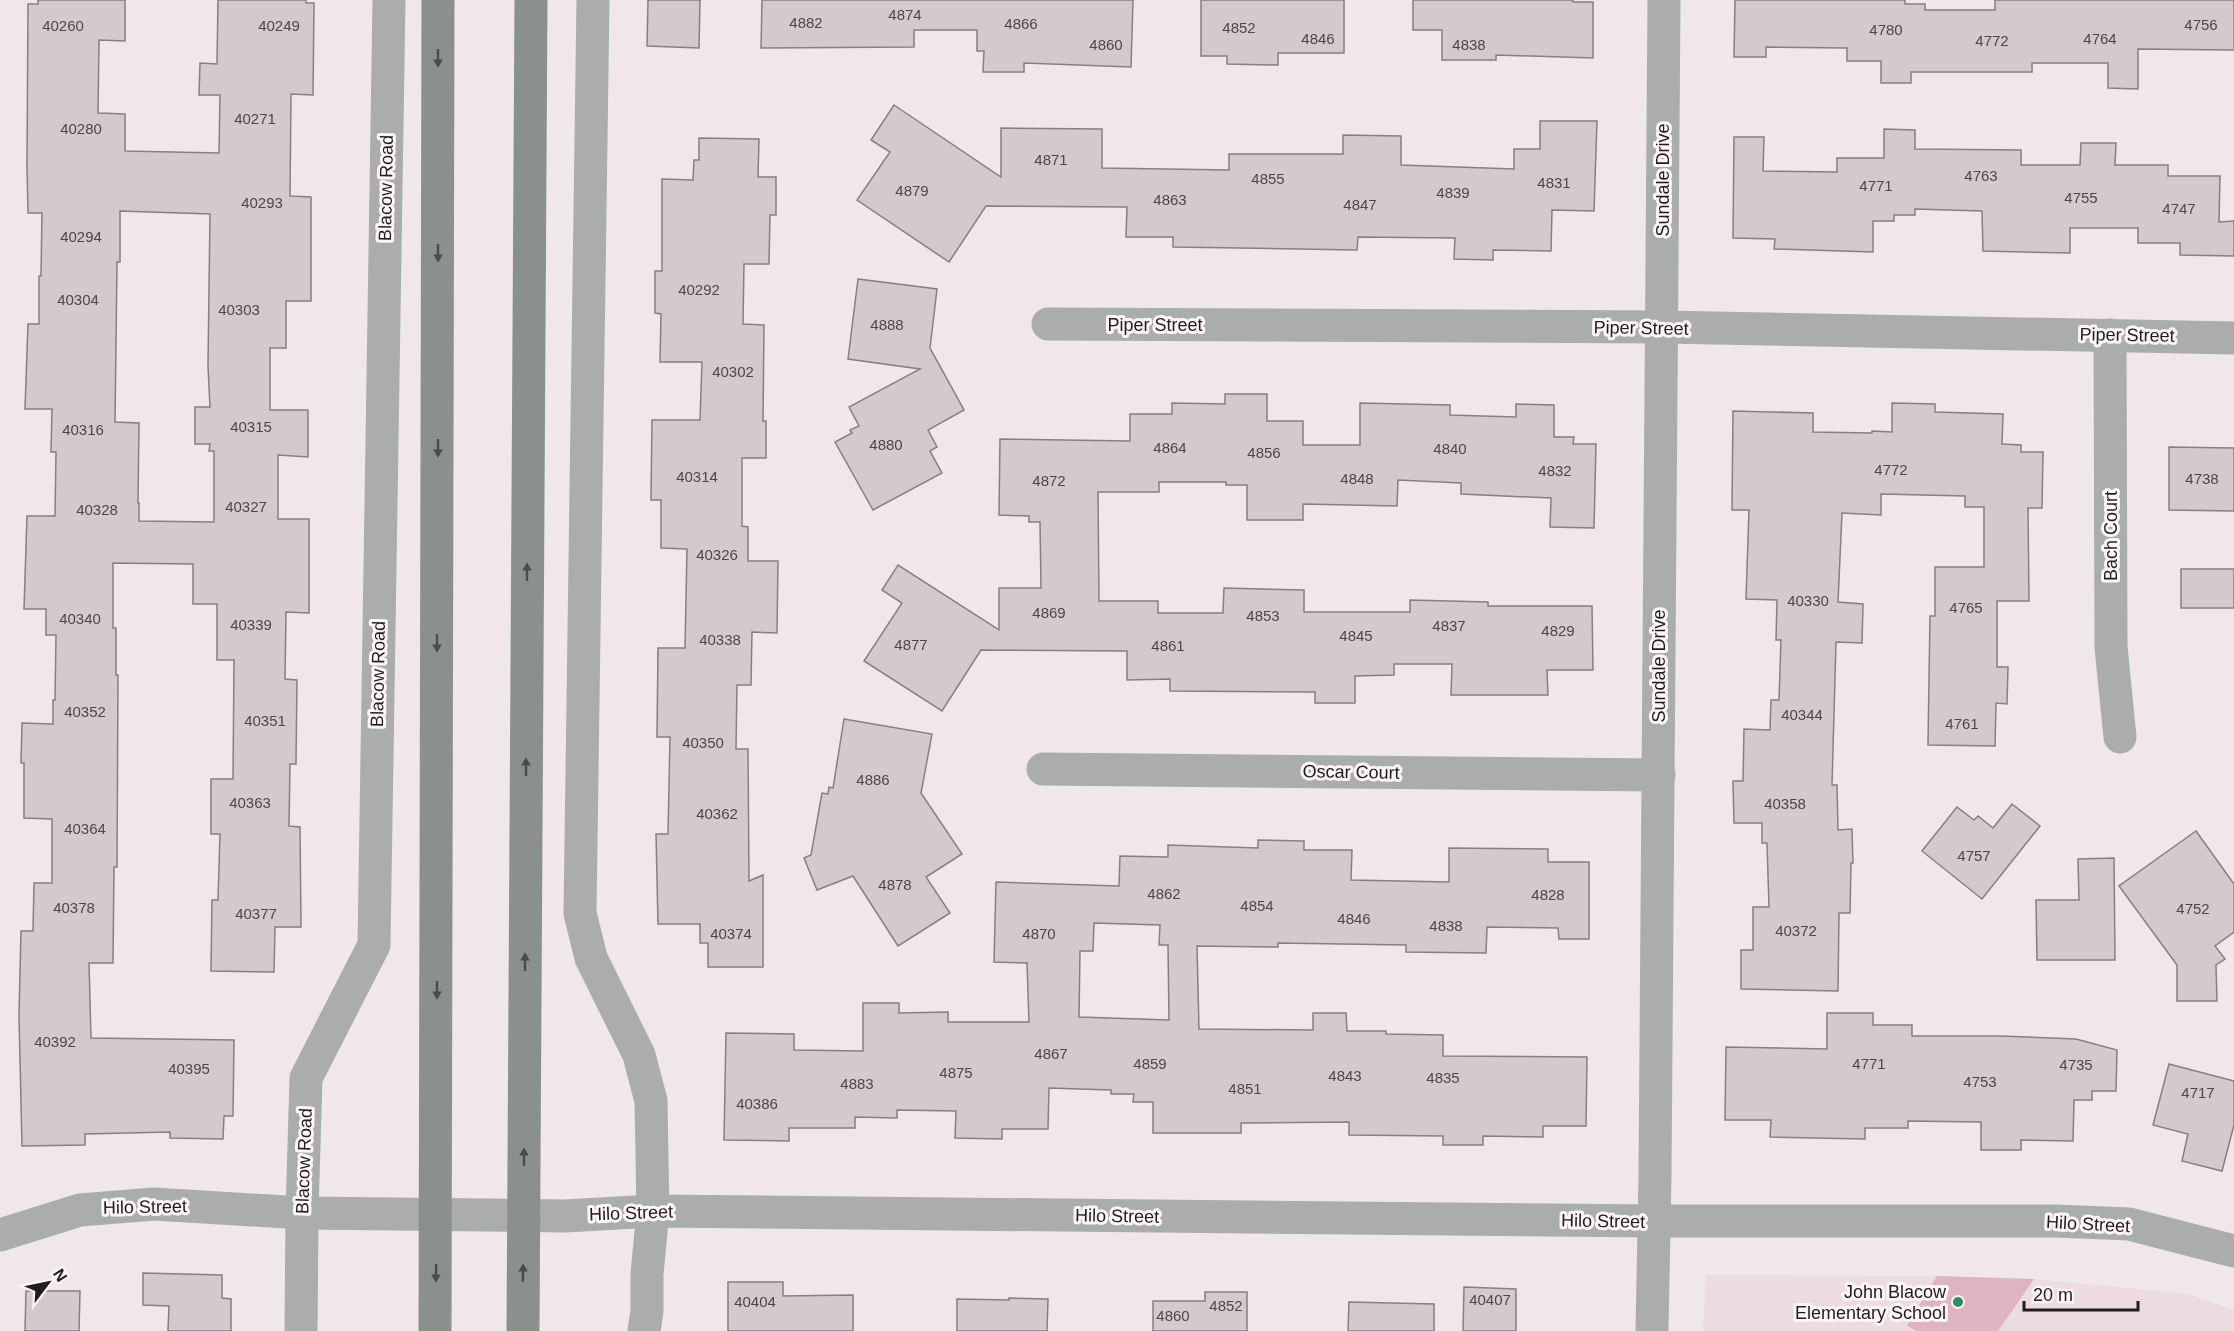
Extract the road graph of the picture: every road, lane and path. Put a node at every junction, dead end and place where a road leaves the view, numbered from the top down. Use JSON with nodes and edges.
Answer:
{"nodes":[{"id":1,"x":389,"y":0,"type":"edge"},
{"id":2,"x":438,"y":0,"type":"edge"},
{"id":3,"x":531,"y":0,"type":"edge"},
{"id":4,"x":593,"y":0,"type":"edge"},
{"id":5,"x":1665,"y":0,"type":"edge"},
{"id":6,"x":1048,"y":324,"type":"dead end"},
{"id":7,"x":1662,"y":327,"type":"junction"},
{"id":8,"x":2110,"y":335,"type":"junction"},
{"id":9,"x":2234,"y":338,"type":"edge"},
{"id":10,"x":2120,"y":737,"type":"dead end"},
{"id":11,"x":1043,"y":769,"type":"dead end"},
{"id":12,"x":1659,"y":775,"type":"junction"},
{"id":13,"x":652,"y":1211,"type":"junction"},
{"id":14,"x":302,"y":1213,"type":"junction"},
{"id":15,"x":436,"y":1214,"type":"junction"},
{"id":16,"x":524,"y":1215,"type":"junction"},
{"id":17,"x":1654,"y":1221,"type":"junction"},
{"id":18,"x":0,"y":1235,"type":"edge"},
{"id":19,"x":2234,"y":1251,"type":"edge"},
{"id":20,"x":302,"y":1331,"type":"edge"},
{"id":21,"x":435,"y":1331,"type":"edge"},
{"id":22,"x":523,"y":1331,"type":"edge"},
{"id":23,"x":644,"y":1331,"type":"edge"},
{"id":24,"x":1652,"y":1331,"type":"edge"}],
"edges":[{"from":1,"to":14,"type":"street","name":"Blacow Road"},
{"from":2,"to":15,"type":"main road","one_way":true},
{"from":16,"to":3,"type":"main road","one_way":true},
{"from":4,"to":13,"type":"street"},
{"from":5,"to":7,"type":"street","name":"Sundale Drive"},
{"from":6,"to":7,"type":"street","name":"Piper Street"},
{"from":7,"to":8,"type":"street","name":"Piper Street"},
{"from":7,"to":12,"type":"street","name":"Sundale Drive"},
{"from":8,"to":9,"type":"street","name":"Piper Street"},
{"from":8,"to":10,"type":"street","name":"Bach Court"},
{"from":11,"to":12,"type":"street","name":"Oscar Court"},
{"from":12,"to":17,"type":"street","name":"Sundale Drive"},
{"from":13,"to":16,"type":"street","name":"Hilo Street"},
{"from":13,"to":17,"type":"street","name":"Hilo Street"},
{"from":13,"to":23,"type":"street"},
{"from":14,"to":15,"type":"street","name":"Hilo Street"},
{"from":14,"to":18,"type":"street","name":"Hilo Street"},
{"from":14,"to":20,"type":"street","name":"Blacow Road"},
{"from":15,"to":16,"type":"street","name":"Hilo Street"},
{"from":15,"to":21,"type":"main road","one_way":true},
{"from":22,"to":16,"type":"main road","one_way":true},
{"from":17,"to":19,"type":"street","name":"Hilo Street"},
{"from":17,"to":24,"type":"street","name":"Sundale Drive"}]}
